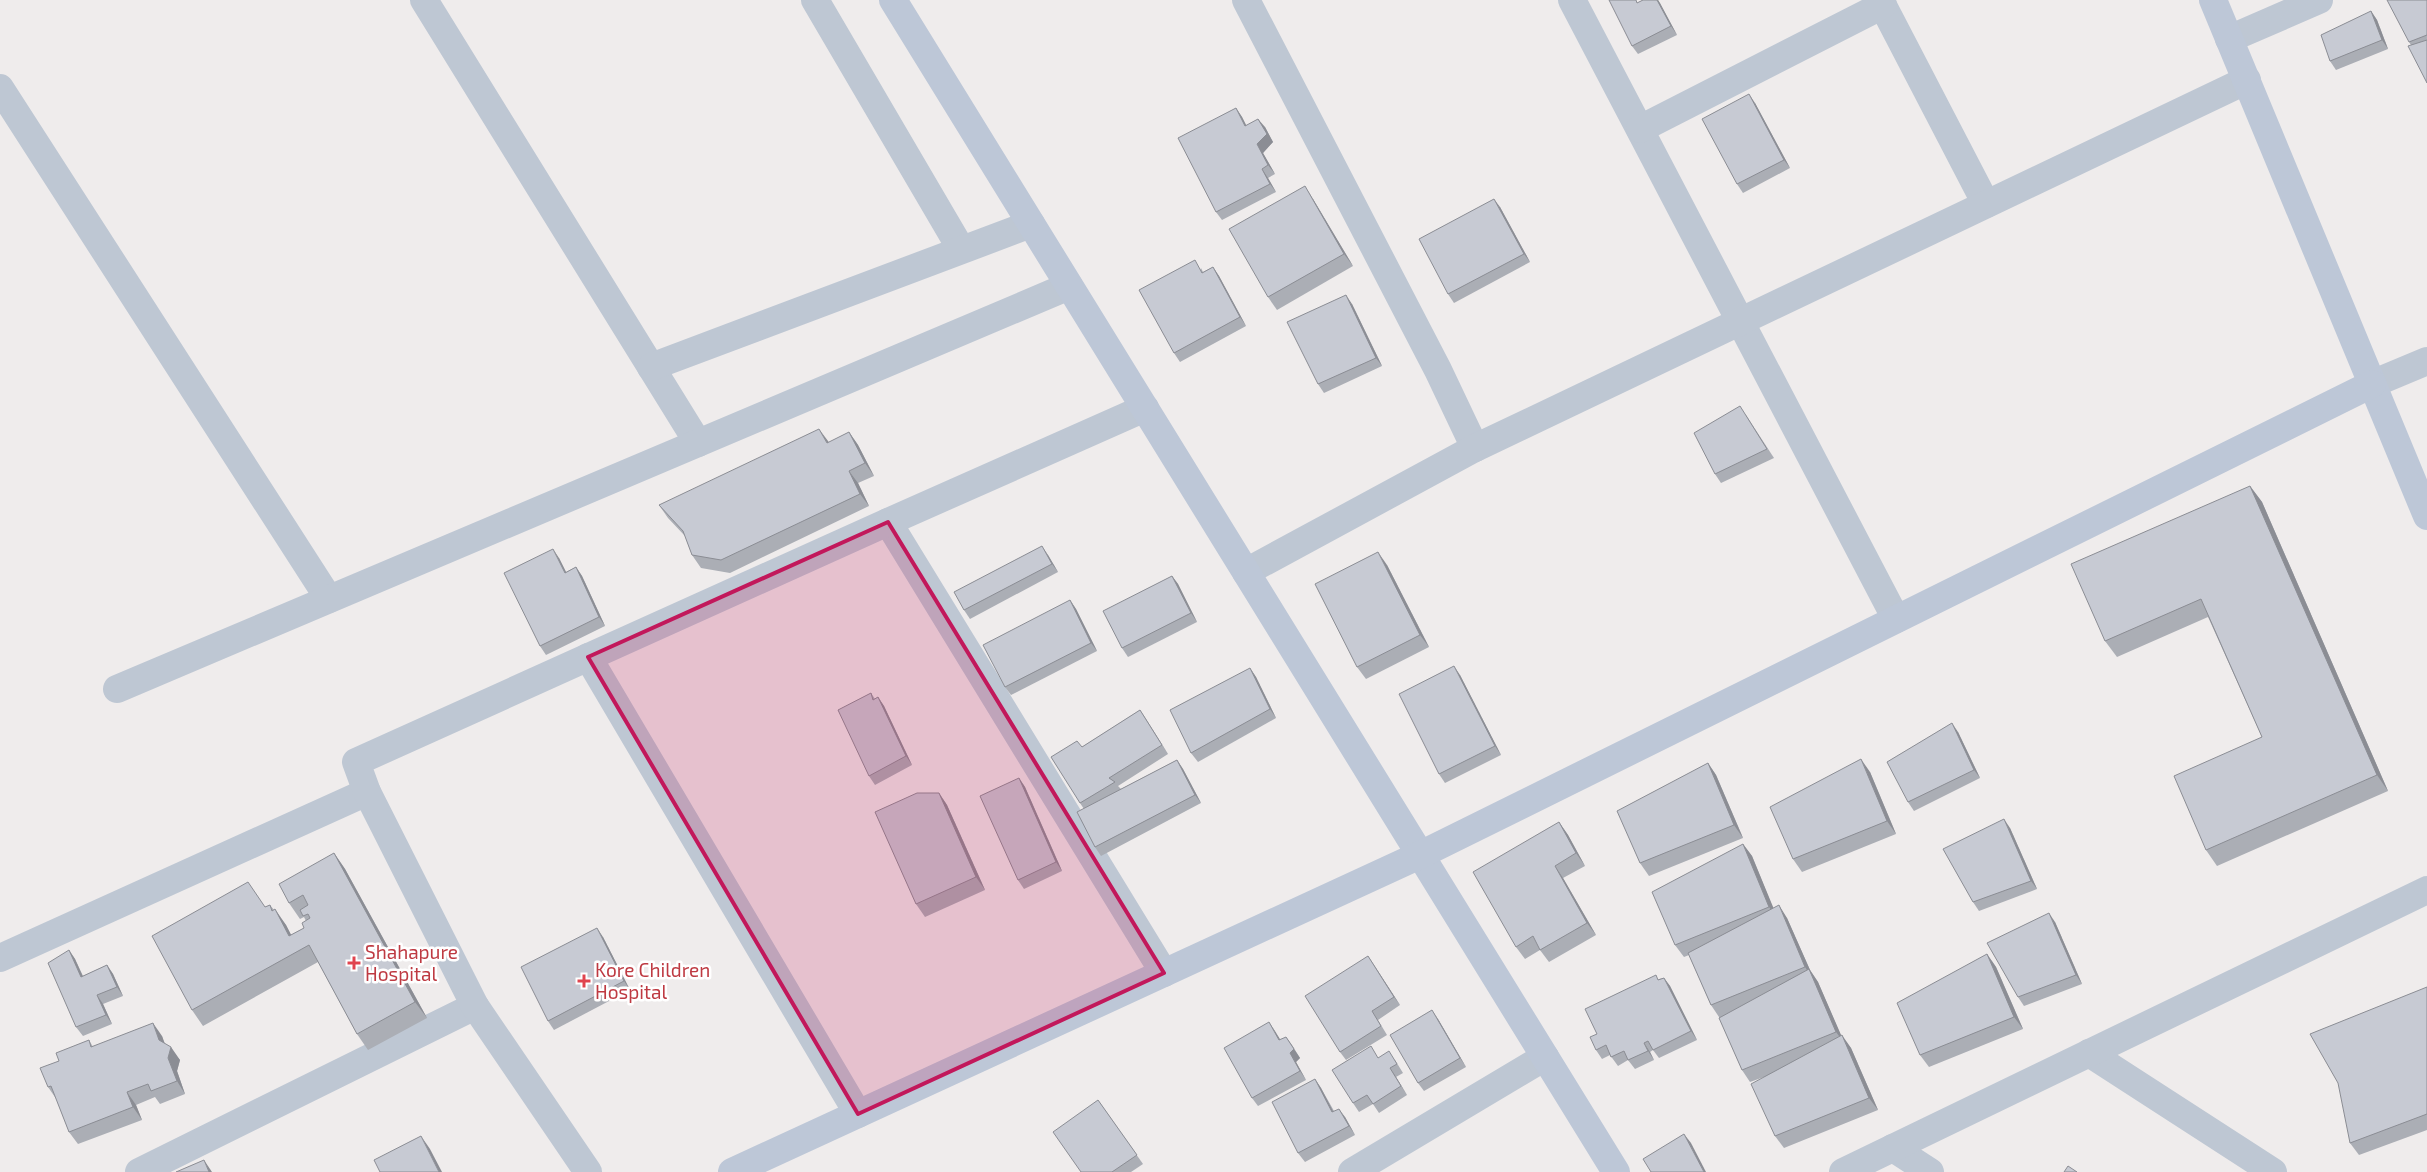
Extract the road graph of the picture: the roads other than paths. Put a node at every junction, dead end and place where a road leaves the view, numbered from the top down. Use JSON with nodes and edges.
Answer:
{"nodes":[{"id":1,"x":424,"y":0,"type":"edge"},
{"id":2,"x":815,"y":0,"type":"edge"},
{"id":3,"x":1246,"y":0,"type":"edge"},
{"id":4,"x":1572,"y":0,"type":"edge"},
{"id":5,"x":2213,"y":0,"type":"edge"},
{"id":6,"x":2319,"y":0,"type":"edge"},
{"id":7,"x":897,"y":1,"type":"edge"},
{"id":8,"x":1881,"y":2,"type":"edge"},
{"id":9,"x":2229,"y":39,"type":"junction"},
{"id":10,"x":2246,"y":80,"type":"junction"},
{"id":11,"x":0,"y":88,"type":"edge"},
{"id":12,"x":1640,"y":128,"type":"junction"},
{"id":13,"x":1986,"y":204,"type":"junction"},
{"id":14,"x":1031,"y":224,"type":"junction"},
{"id":15,"x":962,"y":250,"type":"junction"},
{"id":16,"x":1069,"y":286,"type":"junction"},
{"id":17,"x":1741,"y":322,"type":"junction"},
{"id":18,"x":2427,"y":361,"type":"edge"},
{"id":19,"x":651,"y":367,"type":"junction"},
{"id":20,"x":2372,"y":384,"type":"junction"},
{"id":21,"x":1145,"y":408,"type":"junction"},
{"id":22,"x":698,"y":443,"type":"junction"},
{"id":23,"x":1475,"y":448,"type":"junction"},
{"id":24,"x":2427,"y":516,"type":"edge"},
{"id":25,"x":888,"y":522,"type":"junction"},
{"id":26,"x":1246,"y":572,"type":"junction"},
{"id":27,"x":329,"y":599,"type":"junction"},
{"id":28,"x":1896,"y":619,"type":"junction"},
{"id":29,"x":588,"y":657,"type":"junction"},
{"id":30,"x":117,"y":689,"type":"dead end"},
{"id":31,"x":368,"y":792,"type":"junction"},
{"id":32,"x":1420,"y":855,"type":"junction"},
{"id":33,"x":2427,"y":890,"type":"edge"},
{"id":34,"x":0,"y":958,"type":"edge"},
{"id":35,"x":1164,"y":973,"type":"junction"},
{"id":36,"x":476,"y":1006,"type":"junction"},
{"id":37,"x":2089,"y":1053,"type":"junction"},
{"id":38,"x":1545,"y":1057,"type":"junction"},
{"id":39,"x":858,"y":1114,"type":"junction"},
{"id":40,"x":1893,"y":1148,"type":"junction"},
{"id":41,"x":139,"y":1172,"type":"edge"},
{"id":42,"x":588,"y":1172,"type":"edge"},
{"id":43,"x":732,"y":1172,"type":"edge"},
{"id":44,"x":1352,"y":1172,"type":"edge"},
{"id":45,"x":1616,"y":1172,"type":"edge"},
{"id":46,"x":1843,"y":1172,"type":"edge"},
{"id":47,"x":1930,"y":1172,"type":"edge"},
{"id":48,"x":2272,"y":1172,"type":"edge"}],
"edges":[{"from":1,"to":19,"type":"street"},
{"from":2,"to":15,"type":"street"},
{"from":3,"to":23,"type":"street"},
{"from":4,"to":12,"type":"street"},
{"from":5,"to":9,"type":"street"},
{"from":6,"to":9,"type":"street"},
{"from":7,"to":14,"type":"street"},
{"from":8,"to":12,"type":"street"},
{"from":8,"to":13,"type":"street"},
{"from":9,"to":10,"type":"street"},
{"from":10,"to":13,"type":"street"},
{"from":10,"to":20,"type":"street"},
{"from":11,"to":27,"type":"street"},
{"from":12,"to":17,"type":"street"},
{"from":13,"to":17,"type":"street"},
{"from":14,"to":15,"type":"street"},
{"from":14,"to":16,"type":"street"},
{"from":15,"to":19,"type":"street"},
{"from":16,"to":21,"type":"street"},
{"from":16,"to":22,"type":"street"},
{"from":17,"to":23,"type":"street"},
{"from":17,"to":28,"type":"street"},
{"from":18,"to":20,"type":"street"},
{"from":19,"to":22,"type":"street"},
{"from":20,"to":24,"type":"street"},
{"from":20,"to":28,"type":"street"},
{"from":21,"to":25,"type":"street"},
{"from":21,"to":26,"type":"street"},
{"from":22,"to":27,"type":"street"},
{"from":23,"to":26,"type":"street"},
{"from":25,"to":29,"type":"street"},
{"from":25,"to":35,"type":"street"},
{"from":26,"to":32,"type":"street"},
{"from":27,"to":30,"type":"street"},
{"from":28,"to":32,"type":"street"},
{"from":29,"to":31,"type":"street"},
{"from":29,"to":39,"type":"street"},
{"from":31,"to":34,"type":"street"},
{"from":31,"to":36,"type":"street"},
{"from":32,"to":35,"type":"street"},
{"from":32,"to":38,"type":"street"},
{"from":33,"to":37,"type":"street"},
{"from":35,"to":39,"type":"street"},
{"from":36,"to":41,"type":"street"},
{"from":36,"to":42,"type":"street"},
{"from":37,"to":40,"type":"street"},
{"from":37,"to":48,"type":"street"},
{"from":38,"to":44,"type":"street"},
{"from":38,"to":45,"type":"street"},
{"from":39,"to":43,"type":"street"},
{"from":40,"to":46,"type":"street"},
{"from":40,"to":47,"type":"street"}]}
